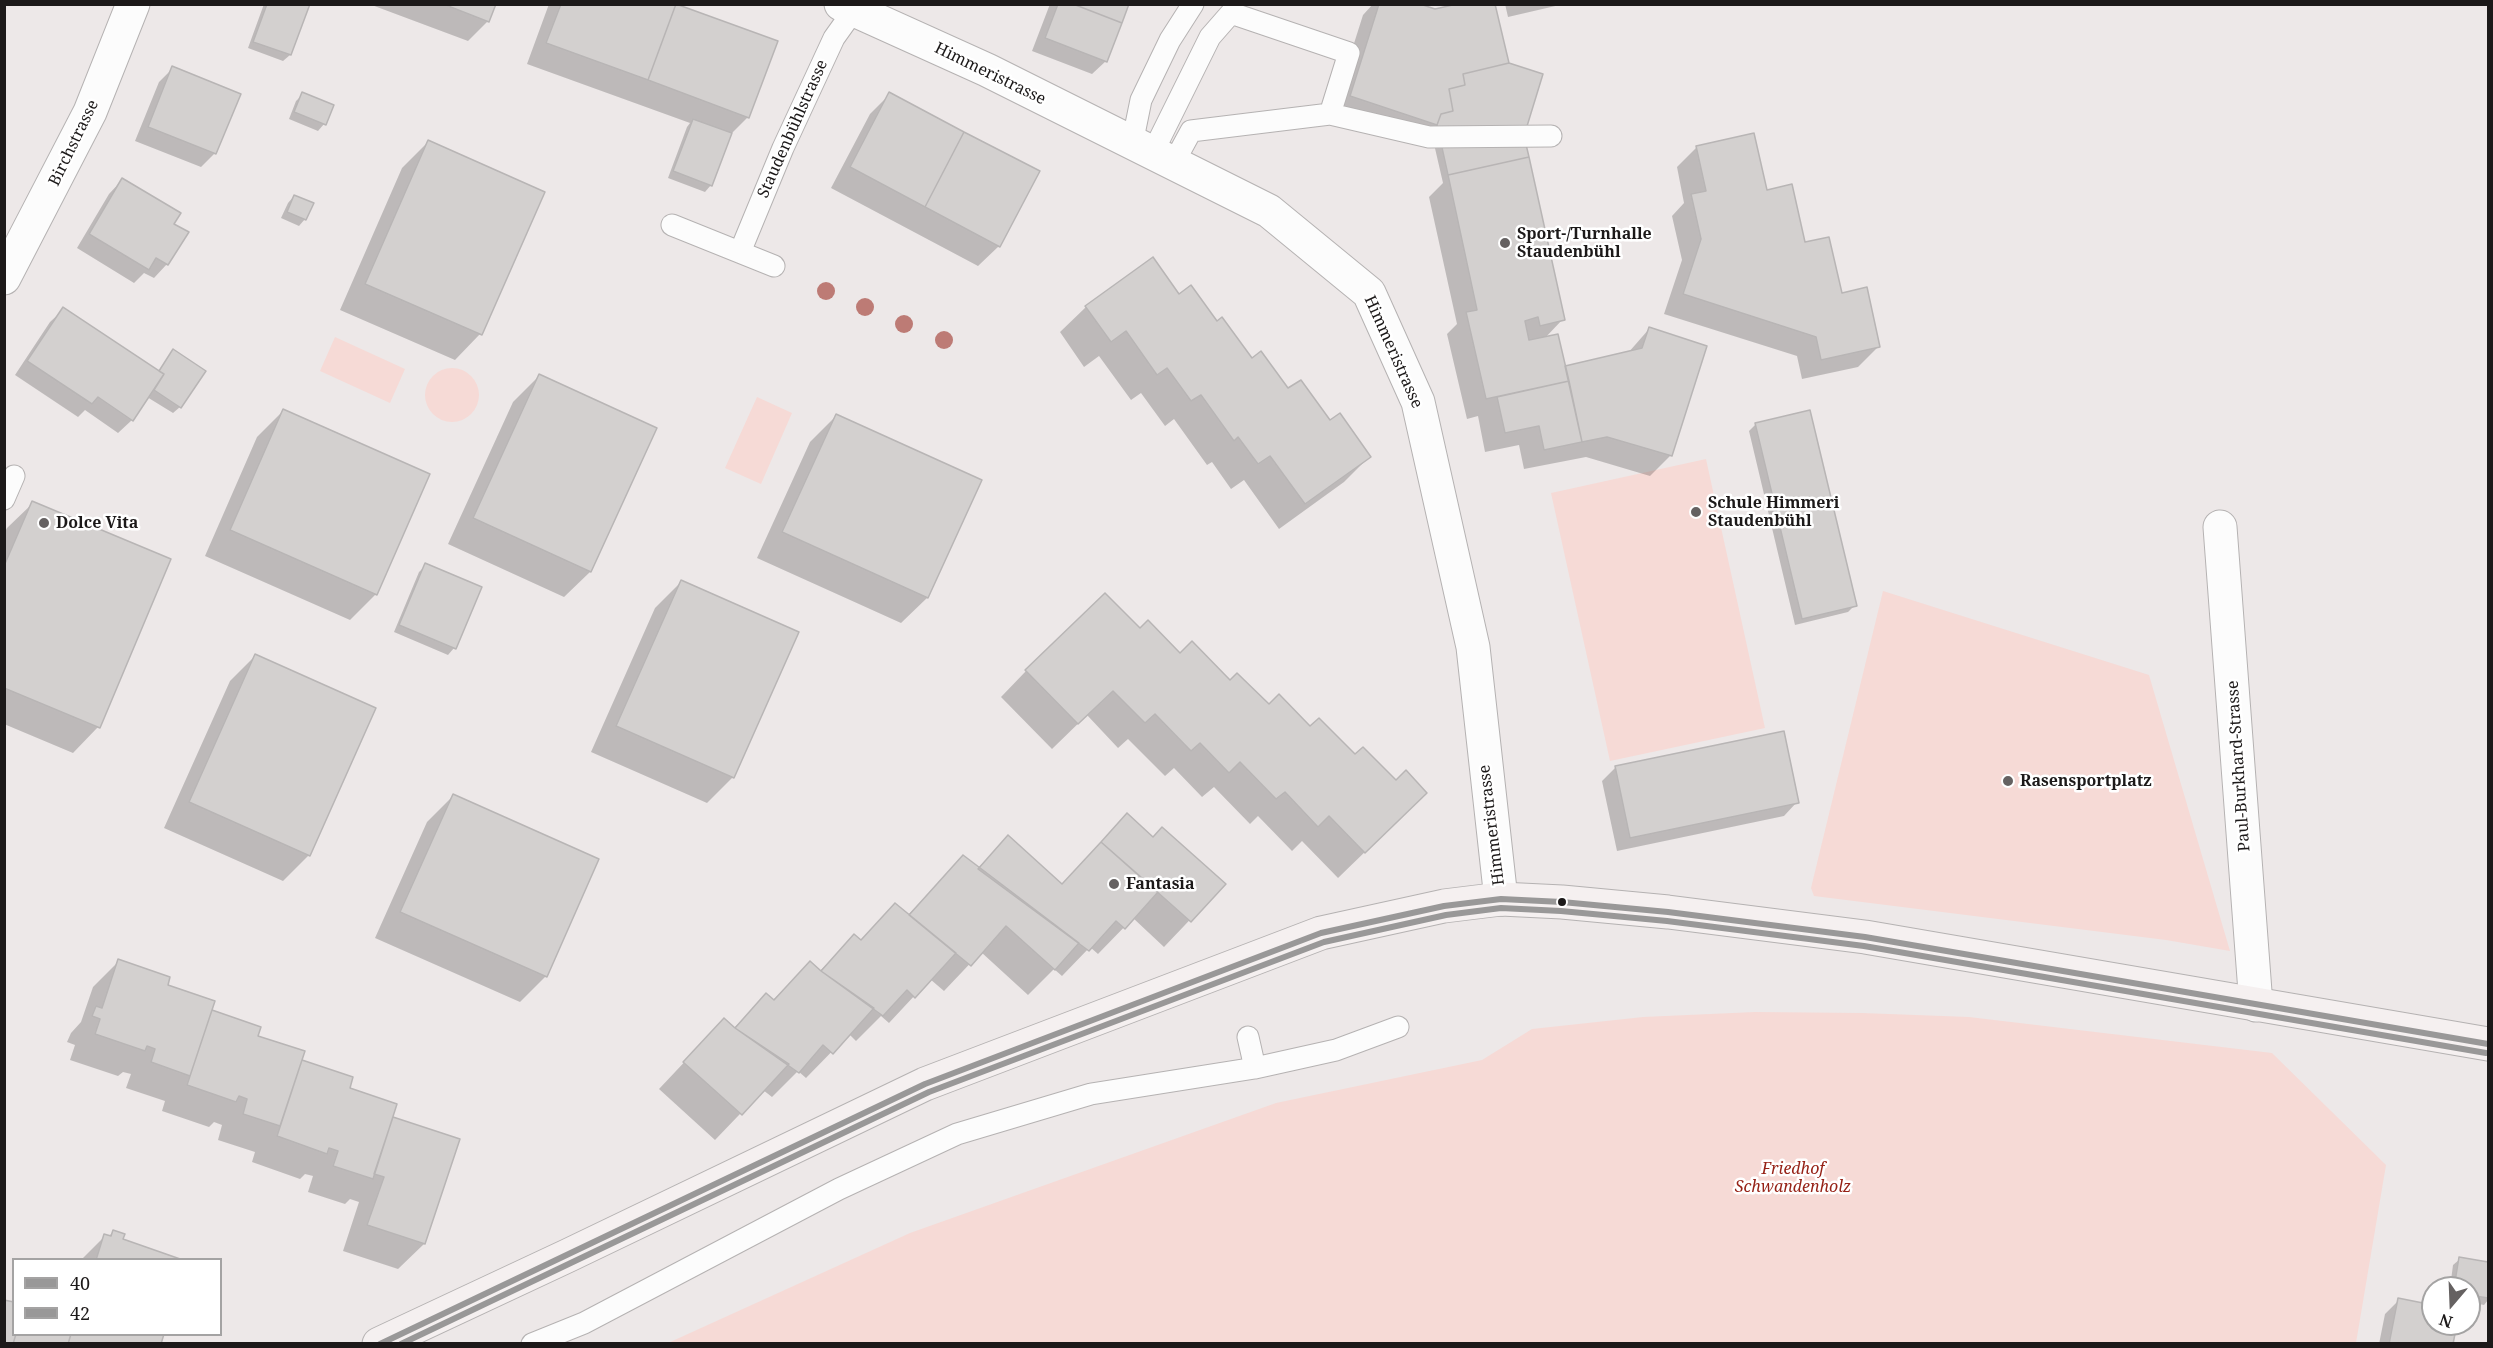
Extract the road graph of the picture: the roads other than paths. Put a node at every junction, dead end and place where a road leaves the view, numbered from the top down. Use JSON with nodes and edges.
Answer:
{"nodes":[{"id":1,"x":133,"y":4,"type":"edge"},
{"id":2,"x":1193,"y":4,"type":"edge"},
{"id":3,"x":848,"y":7,"type":"edge"},
{"id":4,"x":1330,"y":114,"type":"junction"},
{"id":5,"x":1551,"y":136,"type":"dead end"},
{"id":6,"x":1152,"y":154,"type":"junction"},
{"id":7,"x":672,"y":225,"type":"dead end"},
{"id":8,"x":740,"y":252,"type":"junction"},
{"id":9,"x":774,"y":266,"type":"dead end"},
{"id":10,"x":4,"y":278,"type":"edge"},
{"id":11,"x":14,"y":476,"type":"dead end"},
{"id":12,"x":4,"y":499,"type":"edge"},
{"id":13,"x":2220,"y":527,"type":"dead end"},
{"id":14,"x":1501,"y":899,"type":"junction"},
{"id":15,"x":2256,"y":1005,"type":"junction"},
{"id":16,"x":1398,"y":1027,"type":"dead end"},
{"id":17,"x":1248,"y":1037,"type":"dead end"},
{"id":18,"x":2488,"y":1044,"type":"edge"},
{"id":19,"x":1255,"y":1068,"type":"junction"},
{"id":20,"x":379,"y":1344,"type":"edge"},
{"id":21,"x":532,"y":1344,"type":"edge"}],
"edges":[{"from":1,"to":10,"type":"street","name":"Birchstrasse"},
{"from":2,"to":6,"type":"lane"},
{"from":3,"to":6,"type":"street","name":"Himmeristrasse"},
{"from":3,"to":8,"type":"lane","name":"Staudenbühlstrasse"},
{"from":4,"to":5,"type":"lane"},
{"from":4,"to":6,"type":"lane"},
{"from":4,"to":6,"type":"lane"},
{"from":6,"to":14,"type":"street","name":"Himmeristrasse"},
{"from":7,"to":8,"type":"lane"},
{"from":8,"to":9,"type":"lane"},
{"from":11,"to":12,"type":"lane"},
{"from":13,"to":15,"type":"street","name":"Paul-Burkhard-Strasse"},
{"from":14,"to":15,"type":"street"},
{"from":14,"to":20,"type":"street"},
{"from":15,"to":18,"type":"street"},
{"from":16,"to":19,"type":"lane"},
{"from":17,"to":19,"type":"lane"},
{"from":19,"to":21,"type":"lane"}]}
